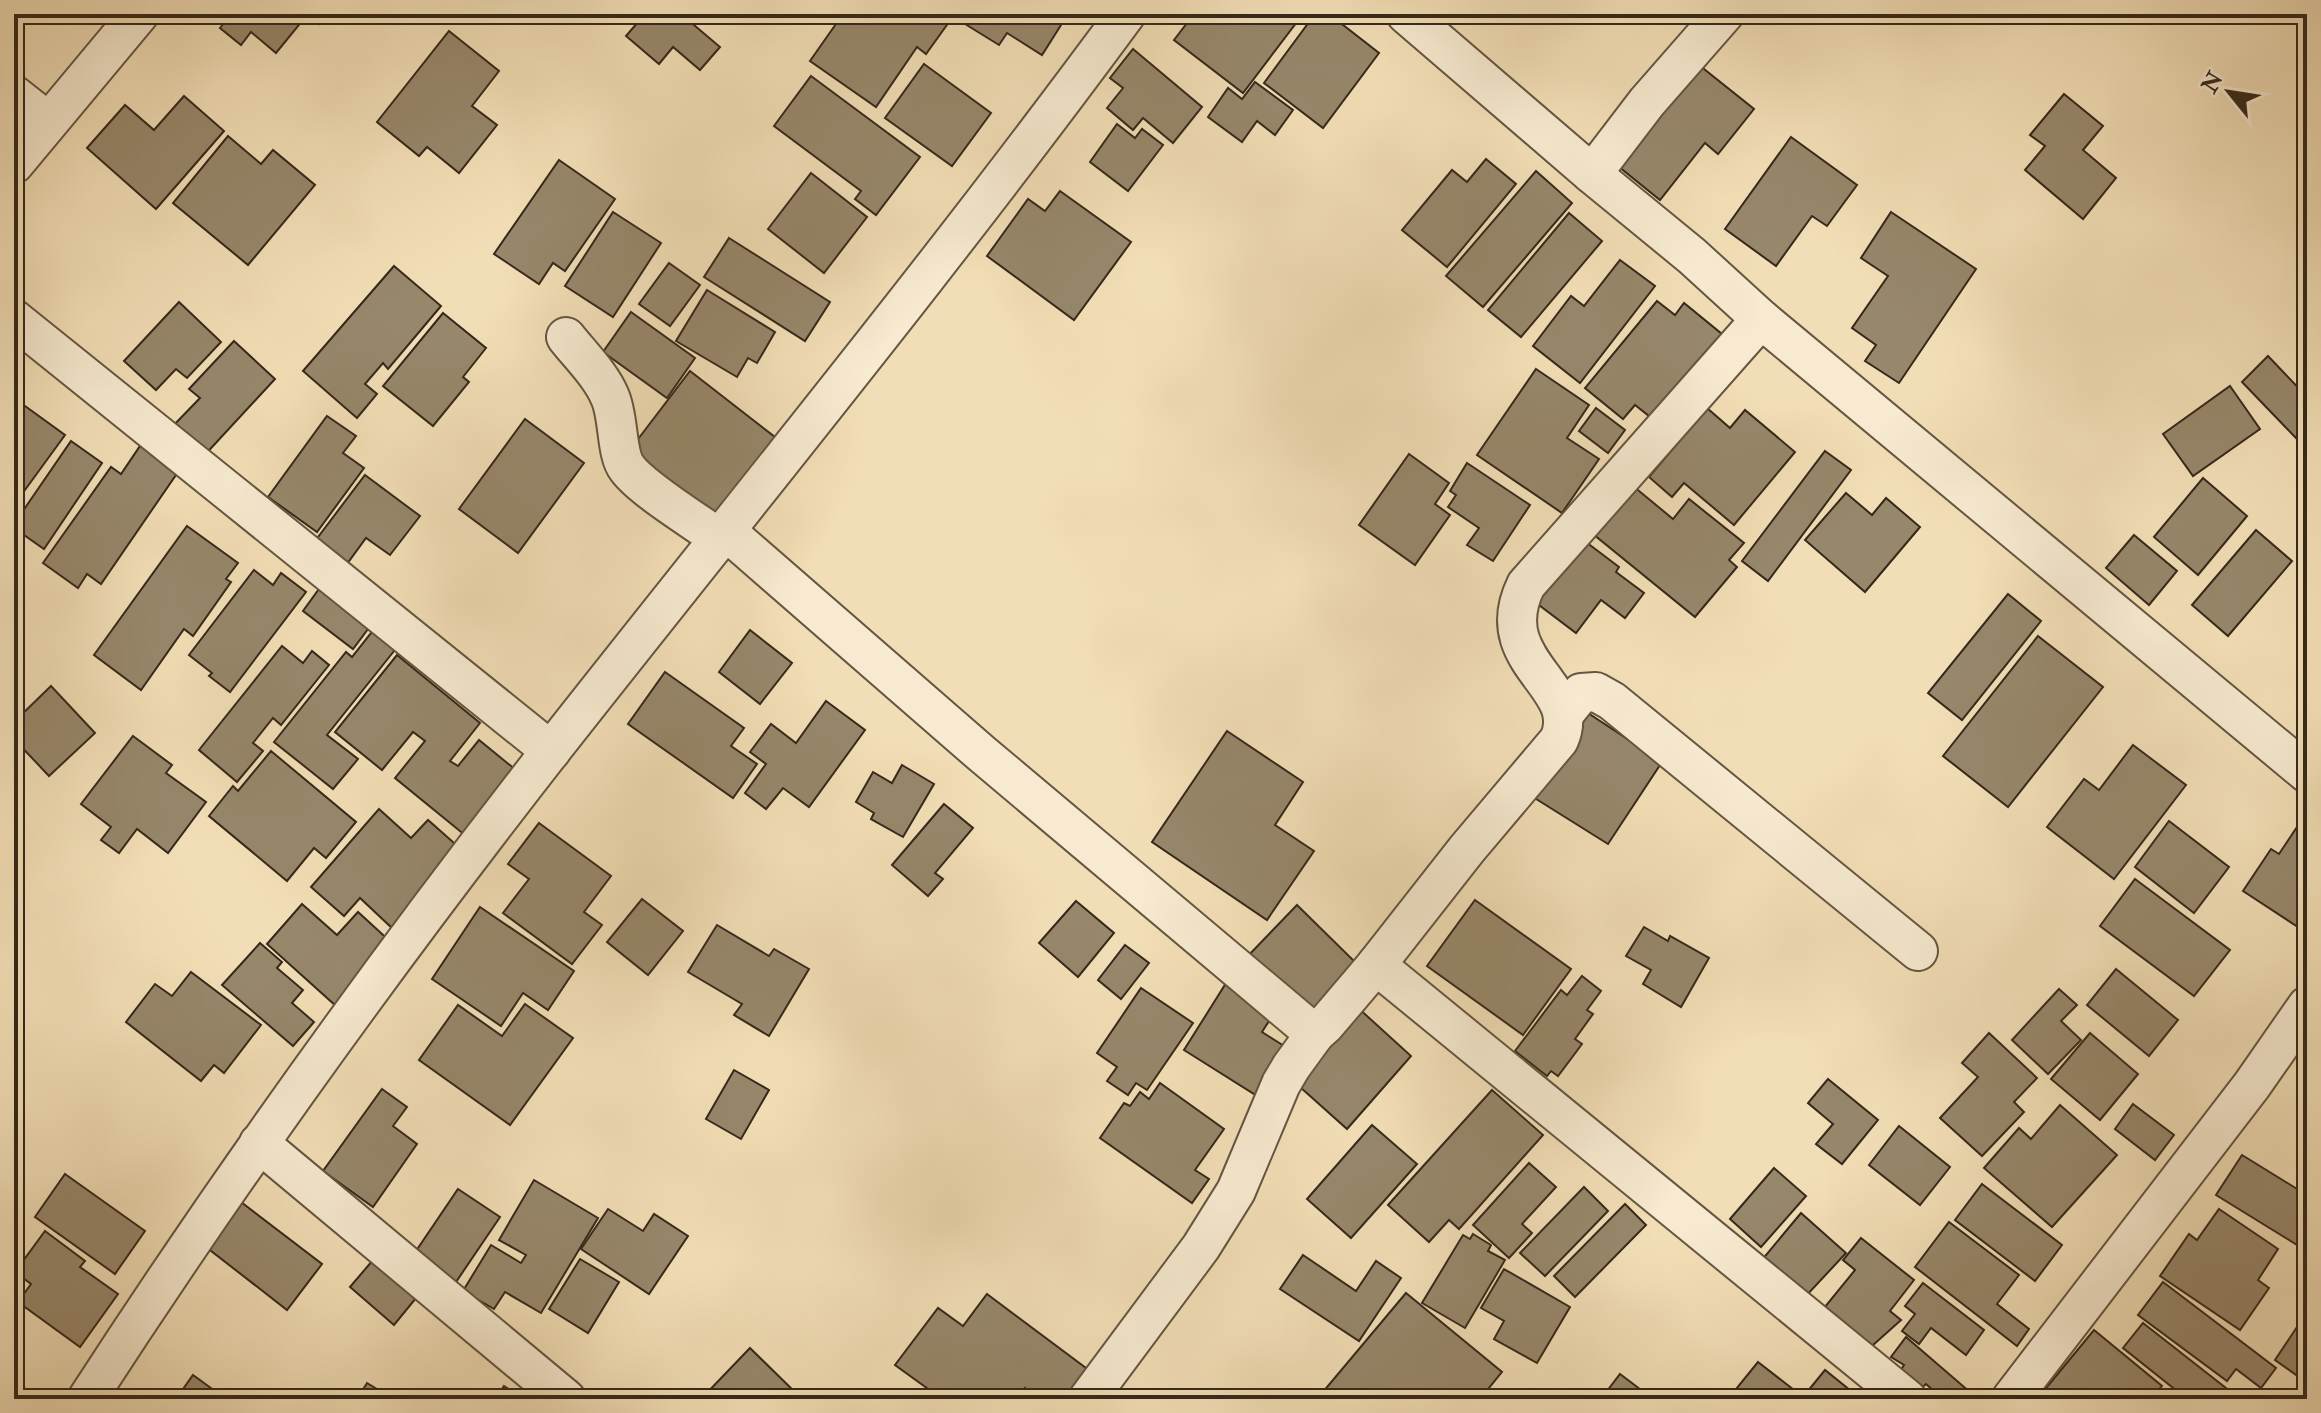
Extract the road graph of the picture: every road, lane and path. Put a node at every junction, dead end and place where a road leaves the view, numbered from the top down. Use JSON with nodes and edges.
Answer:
{"nodes":[{"id":1,"x":139,"y":14,"type":"edge"},
{"id":2,"x":1126,"y":14,"type":"edge"},
{"id":3,"x":1406,"y":14,"type":"edge"},
{"id":4,"x":1724,"y":14,"type":"edge"},
{"id":5,"x":14,"y":95,"type":"edge"},
{"id":6,"x":47,"y":121,"type":"junction"},
{"id":7,"x":14,"y":164,"type":"edge"},
{"id":8,"x":1592,"y":174,"type":"junction"},
{"id":9,"x":14,"y":319,"type":"edge"},
{"id":10,"x":1761,"y":319,"type":"junction"},
{"id":11,"x":566,"y":337,"type":"dead end"},
{"id":12,"x":723,"y":535,"type":"junction"},
{"id":13,"x":1565,"y":713,"type":"junction"},
{"id":14,"x":551,"y":751,"type":"junction"},
{"id":15,"x":2307,"y":773,"type":"edge"},
{"id":16,"x":1918,"y":951,"type":"dead end"},
{"id":17,"x":1376,"y":965,"type":"junction"},
{"id":18,"x":2307,"y":1006,"type":"edge"},
{"id":19,"x":1315,"y":1034,"type":"junction"},
{"id":20,"x":259,"y":1143,"type":"junction"},
{"id":21,"x":87,"y":1399,"type":"edge"},
{"id":22,"x":566,"y":1399,"type":"edge"},
{"id":23,"x":1088,"y":1399,"type":"edge"},
{"id":24,"x":1907,"y":1399,"type":"edge"},
{"id":25,"x":2011,"y":1399,"type":"edge"}],
"edges":[{"from":1,"to":6,"type":"street"},
{"from":2,"to":12,"type":"street"},
{"from":3,"to":8,"type":"street"},
{"from":4,"to":8,"type":"street"},
{"from":5,"to":6,"type":"street"},
{"from":6,"to":7,"type":"street"},
{"from":8,"to":10,"type":"street"},
{"from":9,"to":14,"type":"street"},
{"from":10,"to":13,"type":"street"},
{"from":10,"to":15,"type":"street"},
{"from":11,"to":12,"type":"street"},
{"from":12,"to":14,"type":"street"},
{"from":12,"to":19,"type":"street"},
{"from":13,"to":16,"type":"street"},
{"from":13,"to":17,"type":"street"},
{"from":14,"to":20,"type":"street"},
{"from":17,"to":19,"type":"street"},
{"from":17,"to":24,"type":"street"},
{"from":18,"to":25,"type":"street"},
{"from":19,"to":23,"type":"street"},
{"from":20,"to":21,"type":"street"},
{"from":20,"to":22,"type":"street"}]}
